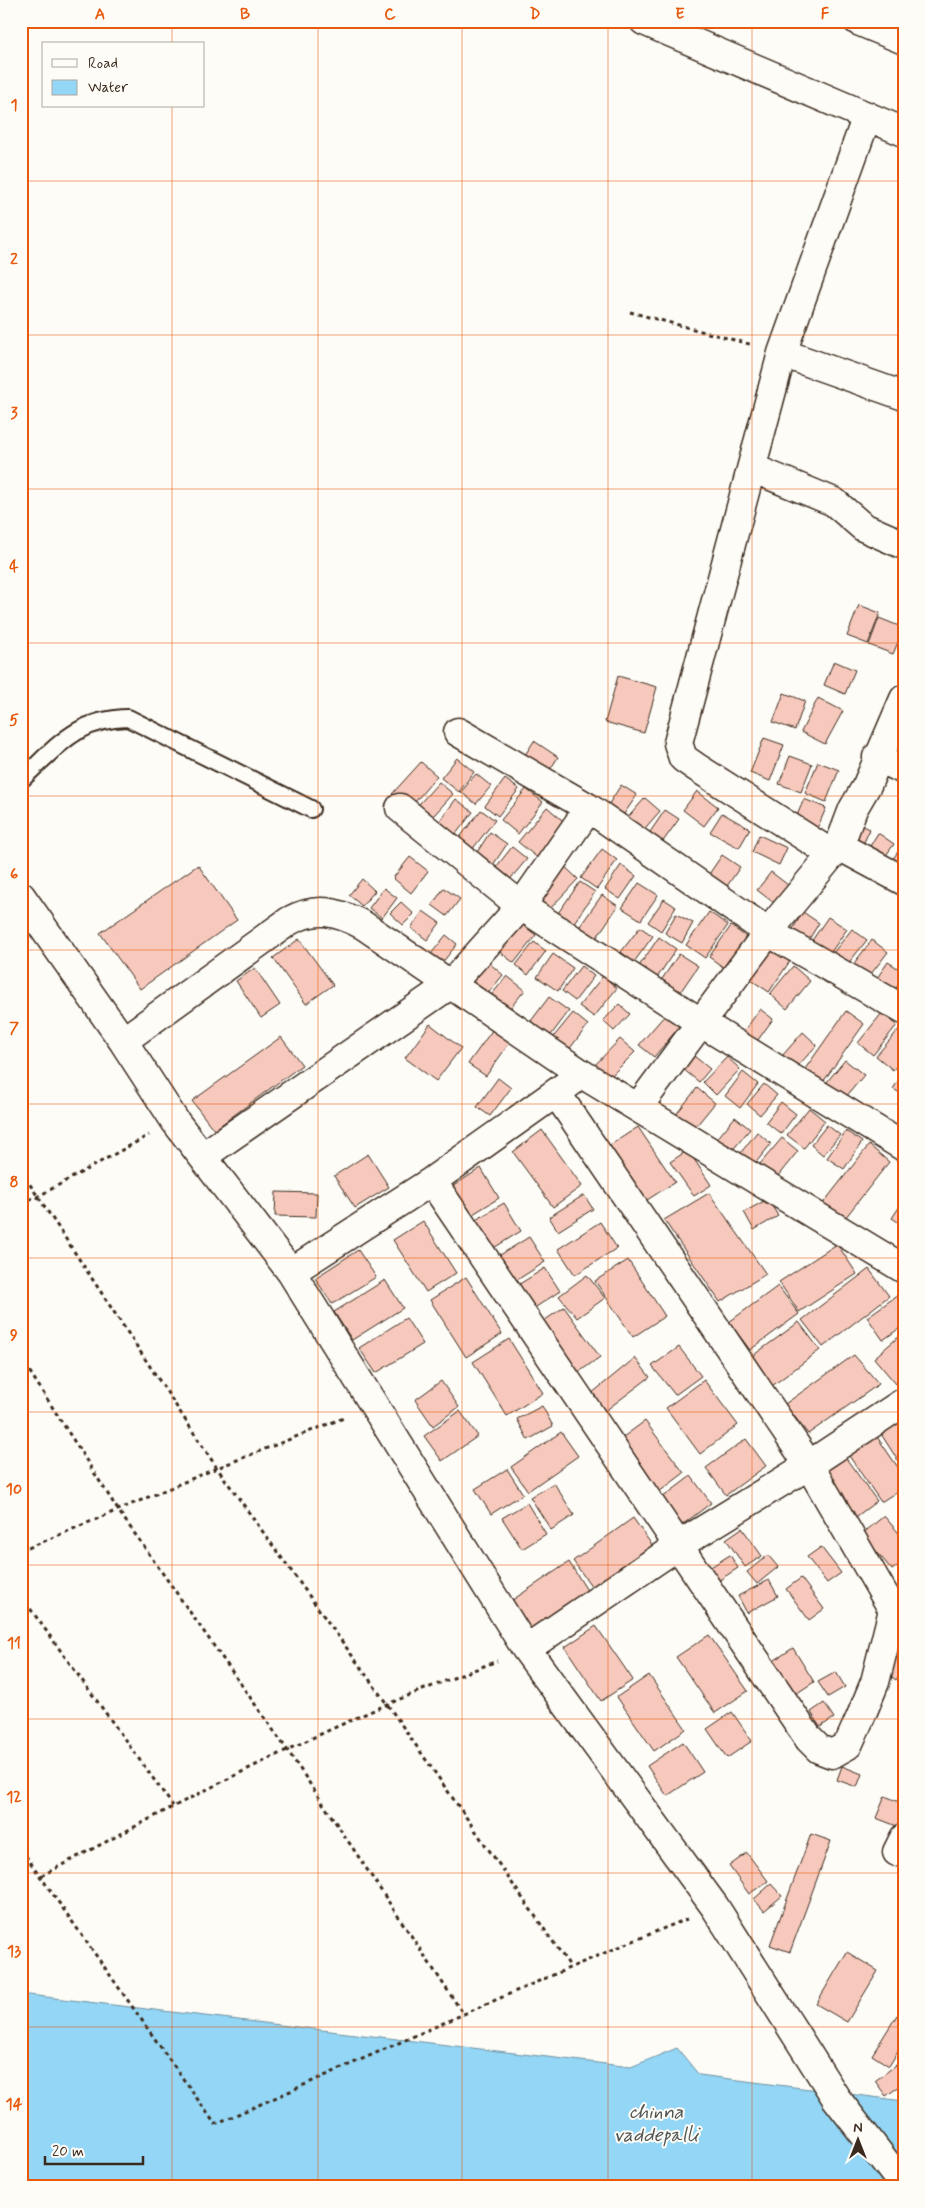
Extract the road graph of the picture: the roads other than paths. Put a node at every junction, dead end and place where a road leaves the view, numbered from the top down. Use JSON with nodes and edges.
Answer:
{"nodes":[{"id":1,"x":858,"y":21,"type":"edge"},
{"id":2,"x":656,"y":23,"type":"edge"},
{"id":3,"x":904,"y":40,"type":"edge"},
{"id":4,"x":867,"y":116,"type":"junction"},
{"id":5,"x":904,"y":132,"type":"edge"},
{"id":6,"x":782,"y":353,"type":"junction"},
{"id":7,"x":904,"y":396,"type":"edge"},
{"id":8,"x":752,"y":468,"type":"junction"},
{"id":9,"x":904,"y":545,"type":"edge"},
{"id":10,"x":904,"y":699,"type":"edge"},
{"id":11,"x":458,"y":732,"type":"dead end"},
{"id":12,"x":877,"y":757,"type":"junction"},
{"id":13,"x":904,"y":770,"type":"edge"},
{"id":14,"x":21,"y":780,"type":"edge"},
{"id":15,"x":400,"y":808,"type":"dead end"},
{"id":16,"x":589,"y":808,"type":"junction"},
{"id":17,"x":311,"y":809,"type":"dead end"},
{"id":18,"x":836,"y":850,"type":"junction"},
{"id":19,"x":904,"y":881,"type":"edge"},
{"id":20,"x":21,"y":896,"type":"edge"},
{"id":21,"x":521,"y":906,"type":"junction"},
{"id":22,"x":768,"y":932,"type":"junction"},
{"id":23,"x":451,"y":984,"type":"junction"},
{"id":24,"x":904,"y":1010,"type":"edge"},
{"id":25,"x":700,"y":1022,"type":"junction"},
{"id":26,"x":123,"y":1041,"type":"junction"},
{"id":27,"x":582,"y":1074,"type":"junction"},
{"id":28,"x":557,"y":1094,"type":"junction"},
{"id":29,"x":639,"y":1106,"type":"junction"},
{"id":30,"x":904,"y":1147,"type":"edge"},
{"id":31,"x":203,"y":1156,"type":"junction"},
{"id":32,"x":432,"y":1181,"type":"junction"},
{"id":33,"x":904,"y":1269,"type":"edge"},
{"id":34,"x":291,"y":1272,"type":"junction"},
{"id":35,"x":904,"y":1402,"type":"edge"},
{"id":36,"x":809,"y":1465,"type":"junction"},
{"id":37,"x":679,"y":1545,"type":"junction"},
{"id":38,"x":898,"y":1601,"type":"edge"},
{"id":39,"x":526,"y":1649,"type":"junction"},
{"id":40,"x":904,"y":2186,"type":"edge"}],
"edges":[{"from":1,"to":3,"type":"street"},
{"from":2,"to":4,"type":"street"},
{"from":4,"to":5,"type":"street"},
{"from":4,"to":6,"type":"street"},
{"from":6,"to":7,"type":"street"},
{"from":6,"to":8,"type":"street"},
{"from":8,"to":9,"type":"street"},
{"from":8,"to":18,"type":"street"},
{"from":10,"to":12,"type":"street"},
{"from":11,"to":16,"type":"street"},
{"from":12,"to":13,"type":"street"},
{"from":12,"to":18,"type":"street"},
{"from":14,"to":17,"type":"lane"},
{"from":15,"to":21,"type":"street"},
{"from":16,"to":21,"type":"street"},
{"from":16,"to":22,"type":"street"},
{"from":18,"to":19,"type":"street"},
{"from":18,"to":22,"type":"street"},
{"from":20,"to":26,"type":"street"},
{"from":21,"to":23,"type":"street"},
{"from":21,"to":25,"type":"street"},
{"from":22,"to":24,"type":"street"},
{"from":22,"to":25,"type":"street"},
{"from":23,"to":26,"type":"street"},
{"from":23,"to":27,"type":"street"},
{"from":23,"to":31,"type":"street"},
{"from":25,"to":29,"type":"street"},
{"from":25,"to":30,"type":"street"},
{"from":26,"to":31,"type":"street"},
{"from":27,"to":28,"type":"street"},
{"from":27,"to":29,"type":"street"},
{"from":28,"to":32,"type":"street"},
{"from":28,"to":36,"type":"street"},
{"from":29,"to":33,"type":"street"},
{"from":31,"to":34,"type":"street"},
{"from":32,"to":34,"type":"street"},
{"from":32,"to":37,"type":"street"},
{"from":34,"to":39,"type":"street"},
{"from":35,"to":36,"type":"street"},
{"from":36,"to":37,"type":"street"},
{"from":36,"to":38,"type":"street"},
{"from":37,"to":38,"type":"street"},
{"from":37,"to":39,"type":"street"},
{"from":39,"to":40,"type":"street"}]}
